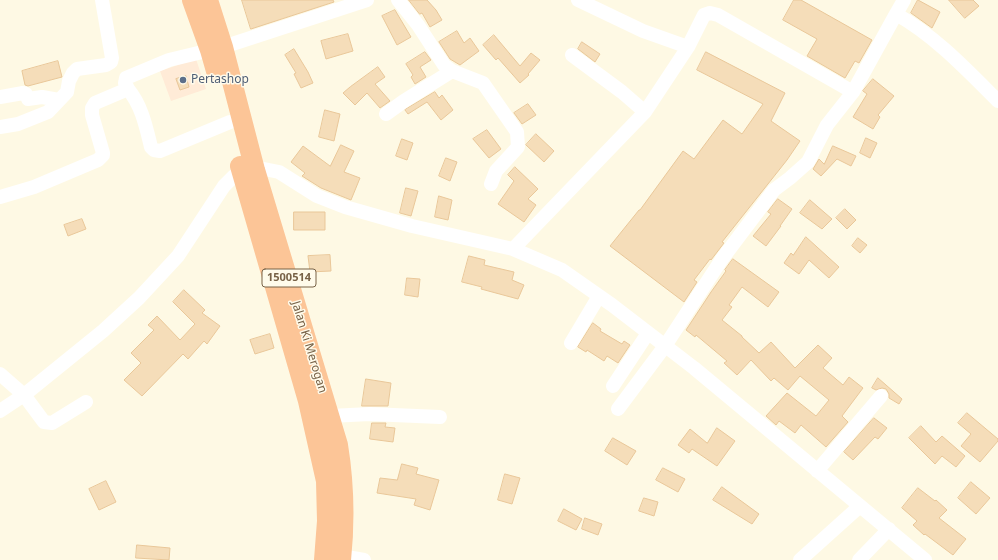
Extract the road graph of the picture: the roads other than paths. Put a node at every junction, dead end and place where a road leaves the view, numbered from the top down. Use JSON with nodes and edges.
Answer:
{"nodes":[{"id":1,"x":102,"y":0,"type":"edge"},
{"id":2,"x":192,"y":0,"type":"edge"},
{"id":3,"x":208,"y":0,"type":"edge"},
{"id":4,"x":367,"y":0,"type":"edge"},
{"id":5,"x":398,"y":0,"type":"edge"},
{"id":6,"x":578,"y":0,"type":"edge"},
{"id":7,"x":904,"y":0,"type":"edge"},
{"id":8,"x":896,"y":14,"type":"junction"},
{"id":9,"x":688,"y":47,"type":"junction"},
{"id":10,"x":216,"y":48,"type":"junction"},
{"id":11,"x":572,"y":55,"type":"dead end"},
{"id":12,"x":452,"y":70,"type":"junction"},
{"id":13,"x":128,"y":89,"type":"junction"},
{"id":14,"x":853,"y":92,"type":"junction"},
{"id":15,"x":0,"y":97,"type":"edge"},
{"id":16,"x":59,"y":100,"type":"junction"},
{"id":17,"x":998,"y":101,"type":"edge"},
{"id":18,"x":645,"y":112,"type":"junction"},
{"id":19,"x":386,"y":114,"type":"dead end"},
{"id":20,"x":233,"y":119,"type":"junction"},
{"id":21,"x":0,"y":127,"type":"edge"},
{"id":22,"x":248,"y":172,"type":"junction"},
{"id":23,"x":491,"y":184,"type":"dead end"},
{"id":24,"x":0,"y":197,"type":"edge"},
{"id":25,"x":514,"y":249,"type":"junction"},
{"id":26,"x":599,"y":296,"type":"junction"},
{"id":27,"x":648,"y":333,"type":"junction"},
{"id":28,"x":571,"y":343,"type":"dead end"},
{"id":29,"x":665,"y":346,"type":"junction"},
{"id":30,"x":0,"y":374,"type":"edge"},
{"id":31,"x":613,"y":386,"type":"dead end"},
{"id":32,"x":24,"y":395,"type":"junction"},
{"id":33,"x":881,"y":396,"type":"dead end"},
{"id":34,"x":86,"y":402,"type":"dead end"},
{"id":35,"x":618,"y":409,"type":"dead end"},
{"id":36,"x":0,"y":411,"type":"edge"},
{"id":37,"x":330,"y":416,"type":"junction"},
{"id":38,"x":440,"y":417,"type":"dead end"},
{"id":39,"x":820,"y":472,"type":"junction"},
{"id":40,"x":860,"y":506,"type":"junction"},
{"id":41,"x":889,"y":529,"type":"junction"},
{"id":42,"x":335,"y":559,"type":"edge"},
{"id":43,"x":364,"y":560,"type":"edge"},
{"id":44,"x":800,"y":560,"type":"edge"},
{"id":45,"x":859,"y":560,"type":"edge"},
{"id":46,"x":925,"y":560,"type":"edge"}],
"edges":[{"from":1,"to":16,"type":"street"},
{"from":2,"to":10,"type":"highway","name":"Jalan Ki Merogan","number":"1500514"},
{"from":3,"to":10,"type":"highway","name":"Jalan Ki Merogan","number":"1500514"},
{"from":4,"to":10,"type":"street"},
{"from":5,"to":12,"type":"street"},
{"from":6,"to":9,"type":"street"},
{"from":7,"to":8,"type":"street"},
{"from":8,"to":14,"type":"street"},
{"from":8,"to":17,"type":"street"},
{"from":9,"to":14,"type":"street"},
{"from":9,"to":18,"type":"street"},
{"from":10,"to":13,"type":"street"},
{"from":10,"to":20,"type":"highway","name":"Jalan Ki Merogan","number":"1500514"},
{"from":11,"to":18,"type":"street"},
{"from":12,"to":19,"type":"street"},
{"from":12,"to":23,"type":"street"},
{"from":13,"to":20,"type":"street"},
{"from":13,"to":24,"type":"street"},
{"from":14,"to":29,"type":"street"},
{"from":15,"to":16,"type":"street"},
{"from":16,"to":21,"type":"street"},
{"from":18,"to":25,"type":"street"},
{"from":20,"to":22,"type":"highway","name":"Jalan Ki Merogan","number":"1500514"},
{"from":22,"to":25,"type":"street"},
{"from":22,"to":32,"type":"street"},
{"from":22,"to":37,"type":"highway","name":"Jalan Ki Merogan","number":"1500514"},
{"from":22,"to":42,"type":"highway","name":"Jalan Ki Merogan","number":"1500514"},
{"from":25,"to":26,"type":"street"},
{"from":26,"to":27,"type":"street"},
{"from":26,"to":28,"type":"street"},
{"from":27,"to":29,"type":"street"},
{"from":27,"to":31,"type":"street"},
{"from":29,"to":35,"type":"street"},
{"from":29,"to":39,"type":"street"},
{"from":30,"to":32,"type":"street"},
{"from":32,"to":34,"type":"street"},
{"from":32,"to":36,"type":"street"},
{"from":33,"to":39,"type":"street"},
{"from":37,"to":38,"type":"street"},
{"from":37,"to":42,"type":"highway","name":"Jalan Ki Merogan","number":"1500514"},
{"from":39,"to":40,"type":"street"},
{"from":40,"to":41,"type":"street"},
{"from":40,"to":44,"type":"street"},
{"from":41,"to":45,"type":"street"},
{"from":41,"to":46,"type":"street"},
{"from":42,"to":43,"type":"street"}]}
